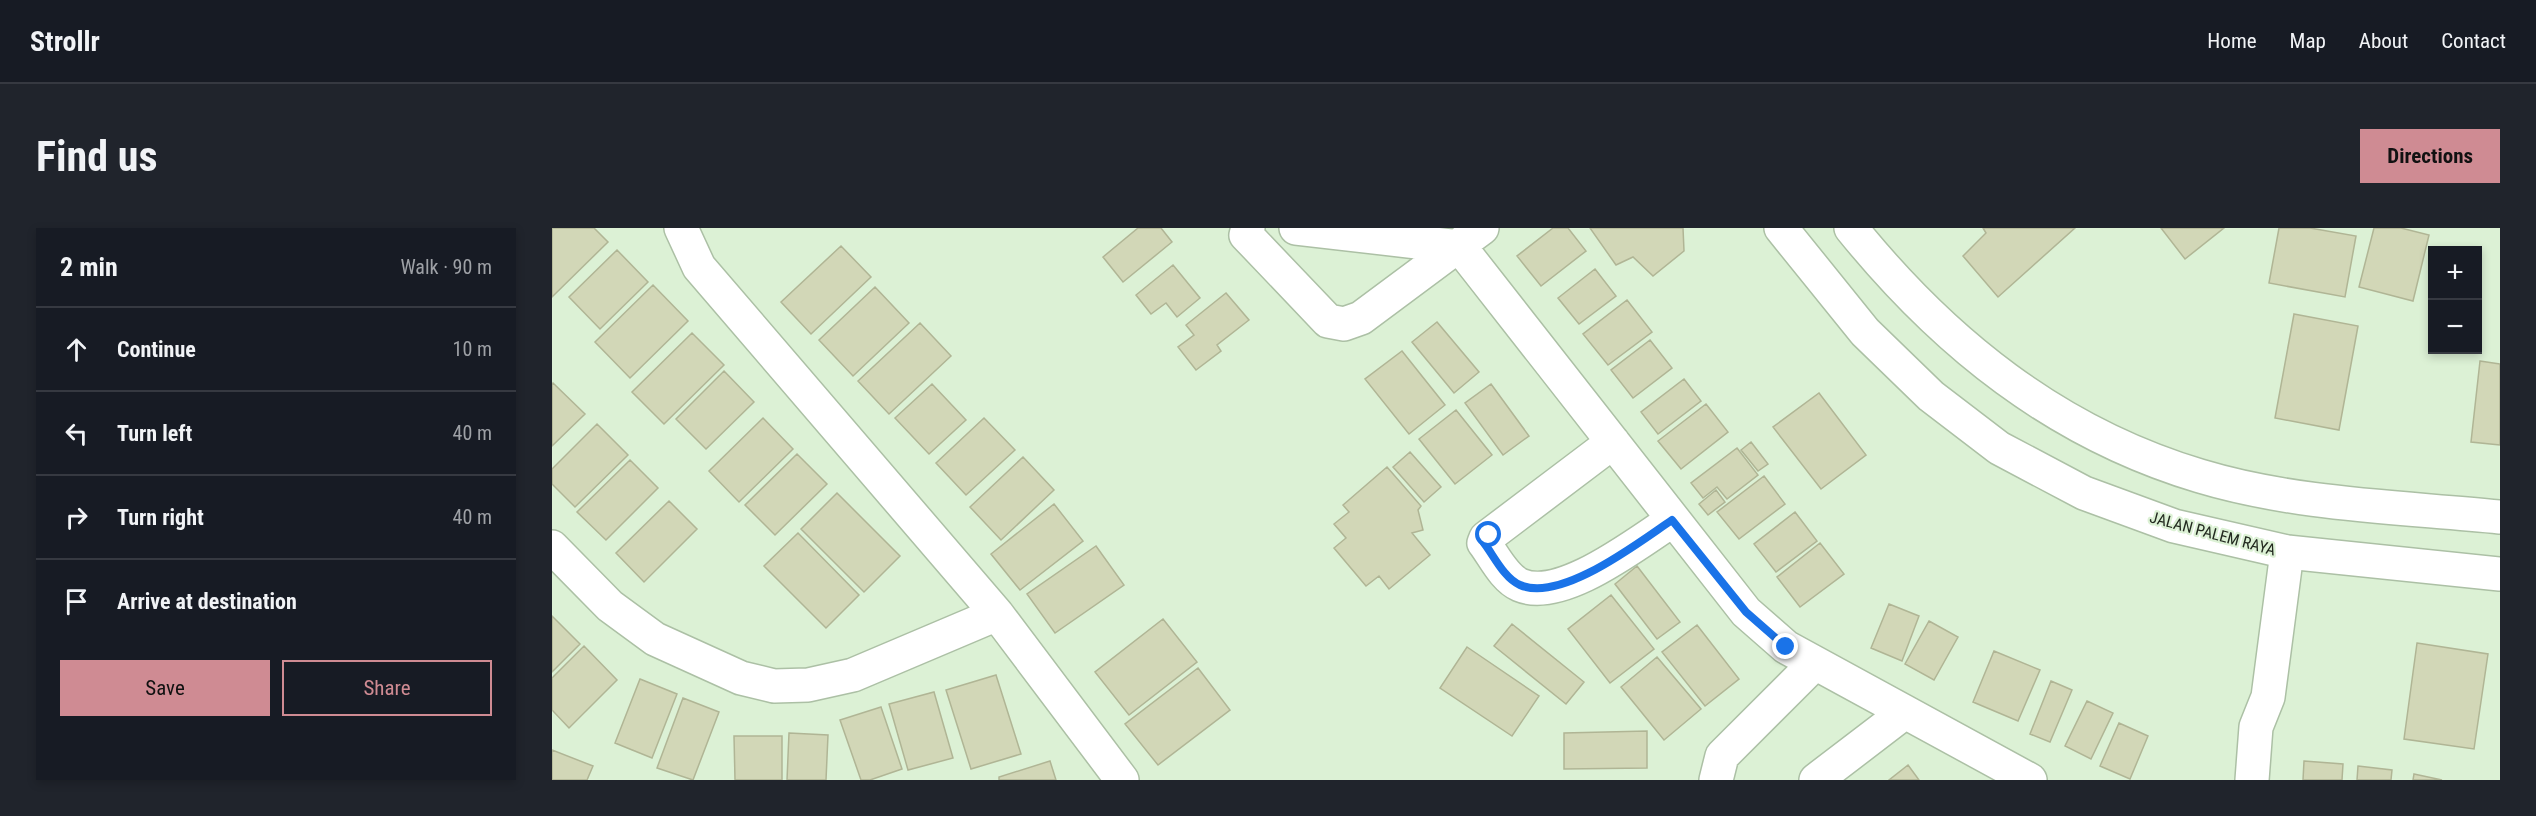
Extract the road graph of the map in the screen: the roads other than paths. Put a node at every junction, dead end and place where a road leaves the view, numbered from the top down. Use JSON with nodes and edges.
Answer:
{"nodes":[{"id":1,"x":681,"y":228,"type":"edge"},
{"id":2,"x":1248,"y":228,"type":"edge"},
{"id":3,"x":1296,"y":228,"type":"edge"},
{"id":4,"x":1781,"y":228,"type":"edge"},
{"id":5,"x":1851,"y":228,"type":"edge"},
{"id":6,"x":1471,"y":237,"type":"edge"},
{"id":7,"x":1613,"y":442,"type":"junction"},
{"id":8,"x":2500,"y":517,"type":"edge"},
{"id":9,"x":1672,"y":520,"type":"junction"},
{"id":10,"x":552,"y":547,"type":"edge"},
{"id":11,"x":2278,"y":550,"type":"junction"},
{"id":12,"x":2500,"y":574,"type":"edge"},
{"id":13,"x":997,"y":614,"type":"junction"},
{"id":14,"x":1815,"y":663,"type":"junction"},
{"id":15,"x":1905,"y":712,"type":"junction"},
{"id":16,"x":1122,"y":780,"type":"edge"},
{"id":17,"x":1716,"y":780,"type":"edge"},
{"id":18,"x":1816,"y":780,"type":"edge"},
{"id":19,"x":2030,"y":780,"type":"edge"},
{"id":20,"x":2252,"y":780,"type":"edge"}],
"edges":[{"from":1,"to":13,"type":"street"},
{"from":2,"to":6,"type":"street"},
{"from":3,"to":6,"type":"street"},
{"from":4,"to":11,"type":"street","name":"JALAN PALEM RAYA"},
{"from":5,"to":8,"type":"street"},
{"from":6,"to":7,"type":"street"},
{"from":7,"to":9,"type":"street"},
{"from":7,"to":9,"type":"street"},
{"from":9,"to":14,"type":"street"},
{"from":10,"to":13,"type":"street"},
{"from":11,"to":12,"type":"street","name":"JALAN PALEM RAYA"},
{"from":11,"to":20,"type":"street"},
{"from":13,"to":16,"type":"street"},
{"from":14,"to":15,"type":"street"},
{"from":14,"to":17,"type":"street"},
{"from":15,"to":18,"type":"street"},
{"from":15,"to":19,"type":"street"}]}
